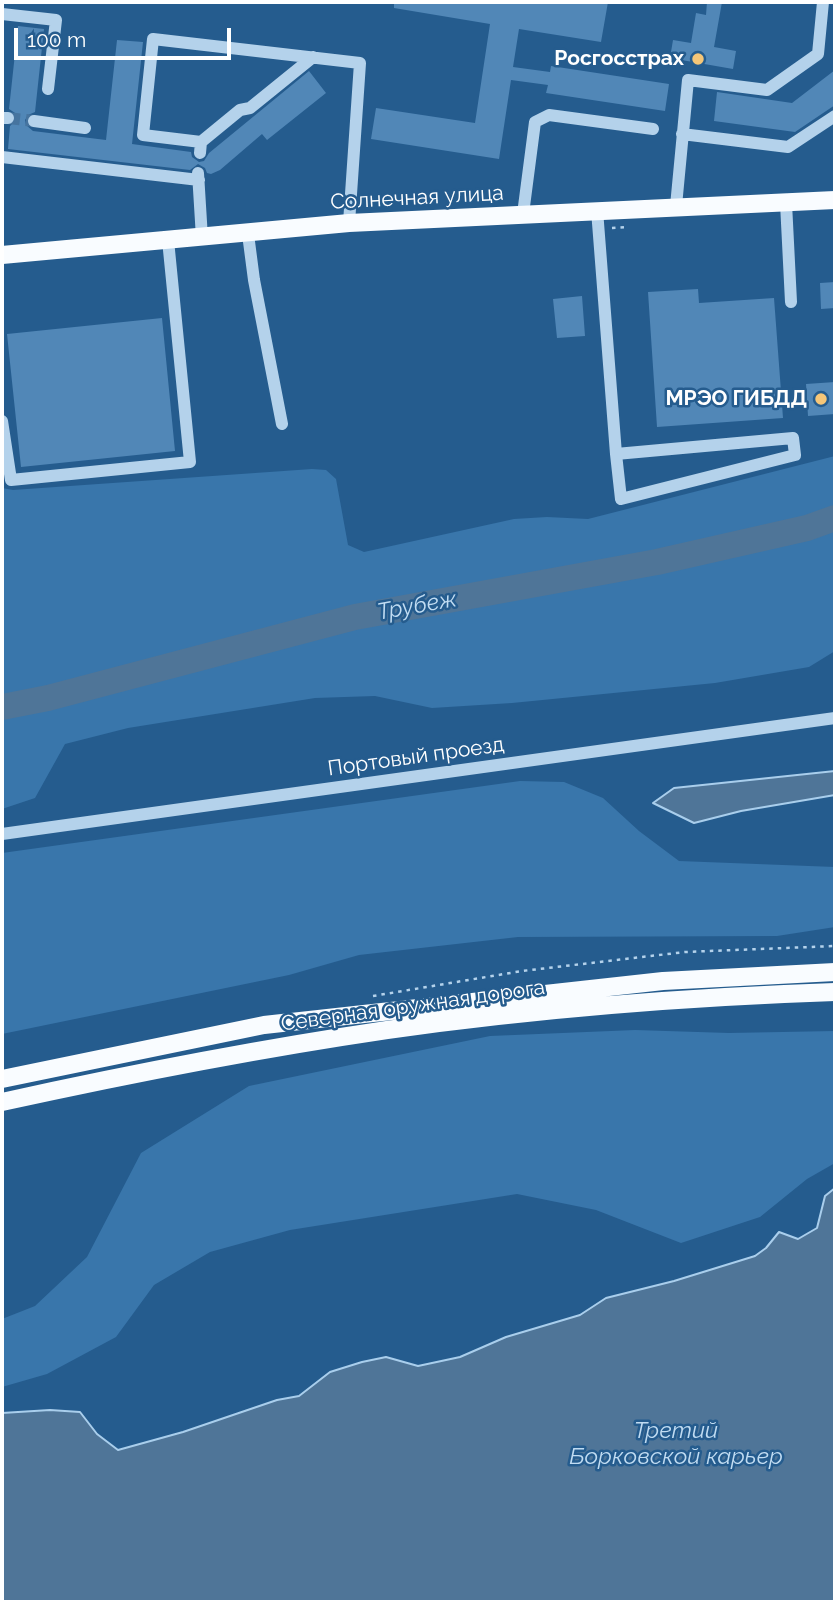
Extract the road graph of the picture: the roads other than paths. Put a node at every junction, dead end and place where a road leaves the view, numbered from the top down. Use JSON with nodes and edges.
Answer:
{"nodes":[{"id":1,"x":823,"y":2,"type":"edge"},
{"id":2,"x":2,"y":14,"type":"edge"},
{"id":3,"x":313,"y":58,"type":"junction"},
{"id":4,"x":48,"y":89,"type":"dead end"},
{"id":5,"x":835,"y":116,"type":"edge"},
{"id":6,"x":41,"y":118,"type":"tunnel mouth"},
{"id":7,"x":85,"y":128,"type":"dead end"},
{"id":8,"x":653,"y":129,"type":"dead end"},
{"id":9,"x":682,"y":134,"type":"junction"},
{"id":10,"x":2,"y":157,"type":"edge"},
{"id":11,"x":835,"y":200,"type":"edge"},
{"id":12,"x":786,"y":203,"type":"junction"},
{"id":13,"x":676,"y":206,"type":"junction"},
{"id":14,"x":597,"y":210,"type":"junction"},
{"id":15,"x":523,"y":215,"type":"junction"},
{"id":16,"x":349,"y":223,"type":"junction"},
{"id":17,"x":248,"y":234,"type":"junction"},
{"id":18,"x":202,"y":238,"type":"junction"},
{"id":19,"x":167,"y":240,"type":"junction"},
{"id":20,"x":2,"y":255,"type":"edge"},
{"id":21,"x":791,"y":302,"type":"dead end"},
{"id":22,"x":2,"y":421,"type":"edge"},
{"id":23,"x":282,"y":424,"type":"dead end"},
{"id":24,"x":616,"y":454,"type":"junction"},
{"id":25,"x":835,"y":718,"type":"edge"},
{"id":26,"x":2,"y":834,"type":"edge"},
{"id":27,"x":835,"y":972,"type":"edge"},
{"id":28,"x":835,"y":992,"type":"edge"},
{"id":29,"x":2,"y":1079,"type":"edge"},
{"id":30,"x":2,"y":1102,"type":"edge"}],
"edges":[{"from":1,"to":9,"type":"lane"},
{"from":2,"to":4,"type":"lane"},
{"from":3,"to":3,"type":"lane"},
{"from":3,"to":16,"type":"lane"},
{"from":5,"to":9,"type":"lane"},
{"from":6,"to":7,"type":"lane"},
{"from":8,"to":15,"type":"lane"},
{"from":9,"to":13,"type":"lane"},
{"from":10,"to":18,"type":"lane"},
{"from":11,"to":12,"type":"main road","name":"Солнечная улица"},
{"from":12,"to":13,"type":"main road","name":"Солнечная улица"},
{"from":12,"to":21,"type":"lane"},
{"from":13,"to":14,"type":"main road","name":"Солнечная улица"},
{"from":14,"to":15,"type":"main road","name":"Солнечная улица"},
{"from":14,"to":24,"type":"lane"},
{"from":15,"to":16,"type":"main road","name":"Солнечная улица"},
{"from":16,"to":17,"type":"main road","name":"Солнечная улица"},
{"from":17,"to":18,"type":"main road","name":"Солнечная улица"},
{"from":17,"to":23,"type":"lane"},
{"from":18,"to":19,"type":"main road","name":"Солнечная улица"},
{"from":19,"to":20,"type":"main road","name":"Солнечная улица"},
{"from":19,"to":22,"type":"lane"},
{"from":24,"to":24,"type":"lane"},
{"from":25,"to":26,"type":"lane","name":"Портовый проезд"},
{"from":27,"to":29,"type":"main road"},
{"from":28,"to":30,"type":"main road","name":"Северная оружная дорога"}]}
